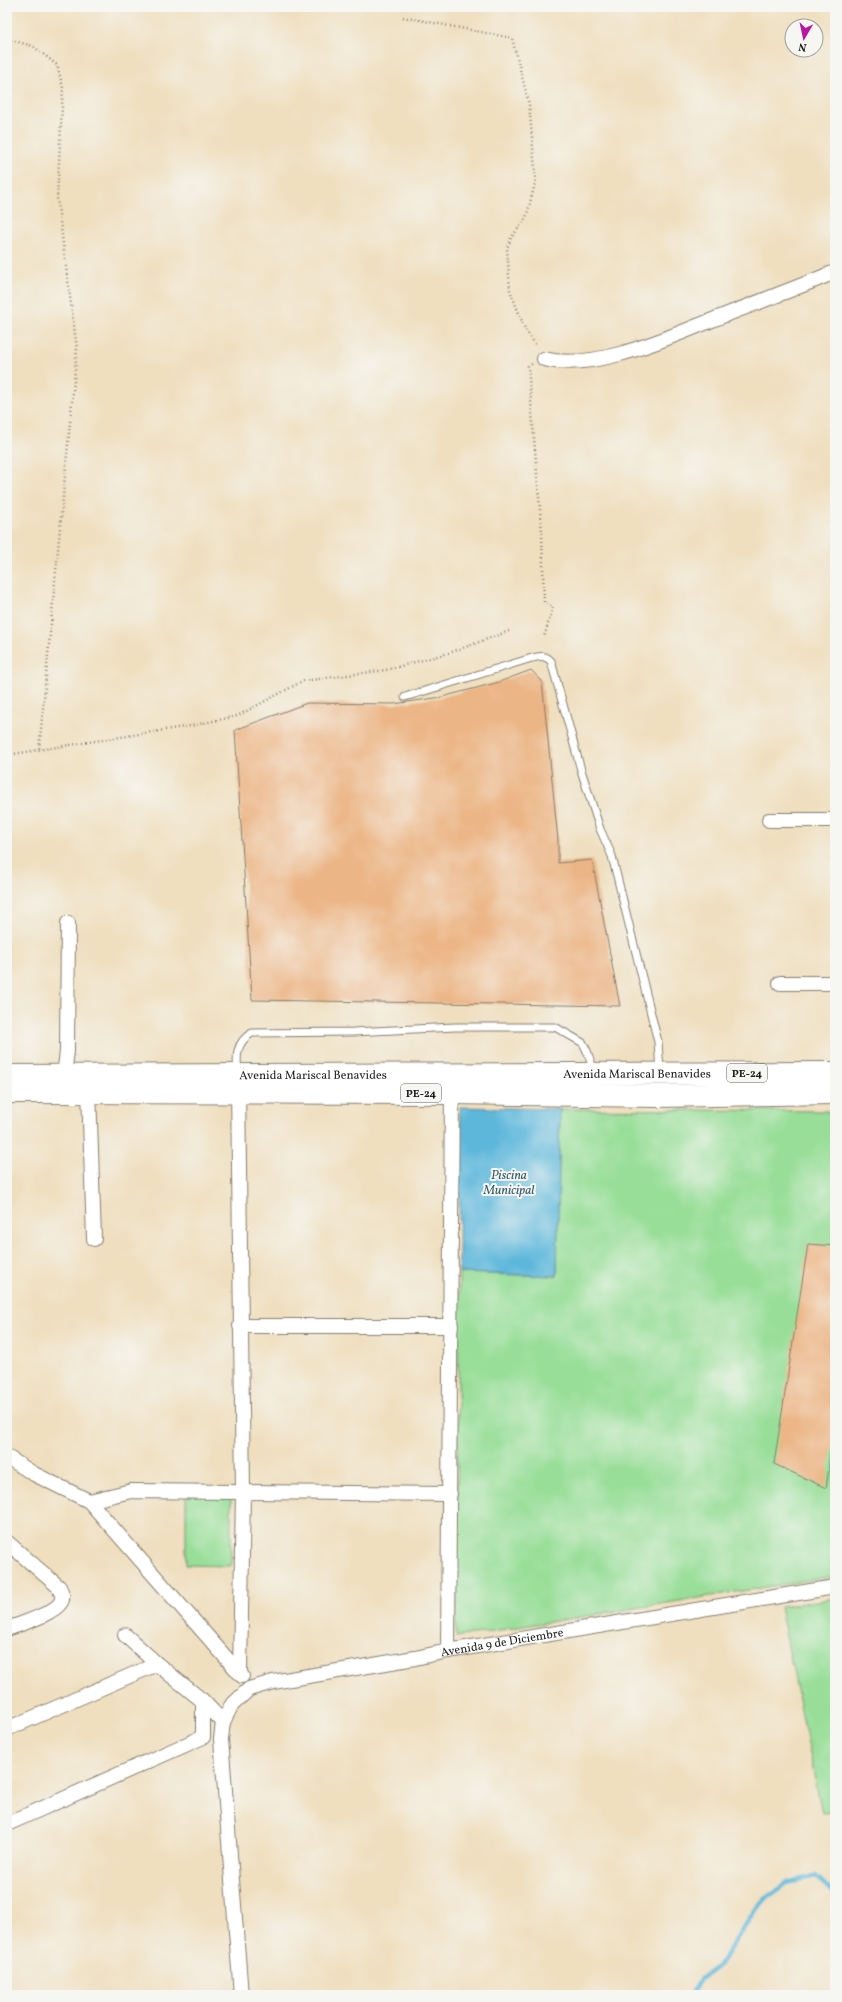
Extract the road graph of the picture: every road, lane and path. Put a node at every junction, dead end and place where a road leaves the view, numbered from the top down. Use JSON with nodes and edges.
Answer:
{"nodes":[{"id":1,"x":403,"y":17,"type":"dead end"},
{"id":2,"x":7,"y":39,"type":"edge"},
{"id":3,"x":835,"y":272,"type":"edge"},
{"id":4,"x":544,"y":359,"type":"junction"},
{"id":5,"x":509,"y":631,"type":"dead end"},
{"id":6,"x":544,"y":638,"type":"dead end"},
{"id":7,"x":405,"y":697,"type":"dead end"},
{"id":8,"x":39,"y":750,"type":"junction"},
{"id":9,"x":7,"y":755,"type":"edge"},
{"id":10,"x":769,"y":820,"type":"dead end"},
{"id":11,"x":835,"y":820,"type":"edge"},
{"id":12,"x":68,"y":923,"type":"dead end"},
{"id":13,"x":780,"y":983,"type":"dead end"},
{"id":14,"x":835,"y":983,"type":"edge"},
{"id":15,"x":594,"y":1073,"type":"junction"},
{"id":16,"x":835,"y":1073,"type":"edge"},
{"id":17,"x":7,"y":1076,"type":"edge"},
{"id":18,"x":64,"y":1076,"type":"junction"},
{"id":19,"x":238,"y":1084,"type":"junction"},
{"id":20,"x":452,"y":1084,"type":"junction"},
{"id":21,"x":658,"y":1085,"type":"junction"},
{"id":22,"x":89,"y":1091,"type":"junction"},
{"id":23,"x":7,"y":1092,"type":"edge"},
{"id":24,"x":835,"y":1093,"type":"edge"},
{"id":25,"x":94,"y":1240,"type":"dead end"},
{"id":26,"x":240,"y":1326,"type":"junction"},
{"id":27,"x":451,"y":1326,"type":"junction"},
{"id":28,"x":7,"y":1457,"type":"edge"},
{"id":29,"x":242,"y":1491,"type":"junction"},
{"id":30,"x":450,"y":1494,"type":"junction"},
{"id":31,"x":89,"y":1501,"type":"junction"},
{"id":32,"x":7,"y":1542,"type":"edge"},
{"id":33,"x":835,"y":1587,"type":"edge"},
{"id":34,"x":7,"y":1629,"type":"edge"},
{"id":35,"x":125,"y":1635,"type":"dead end"},
{"id":36,"x":448,"y":1650,"type":"junction"},
{"id":37,"x":157,"y":1664,"type":"junction"},
{"id":38,"x":240,"y":1673,"type":"junction"},
{"id":39,"x":249,"y":1689,"type":"junction"},
{"id":40,"x":203,"y":1701,"type":"junction"},
{"id":41,"x":222,"y":1722,"type":"junction"},
{"id":42,"x":7,"y":1728,"type":"edge"},
{"id":43,"x":7,"y":1824,"type":"edge"},
{"id":44,"x":241,"y":1995,"type":"edge"}],
"edges":[{"from":1,"to":4,"type":"path"},
{"from":2,"to":8,"type":"path"},
{"from":3,"to":4,"type":"street"},
{"from":4,"to":6,"type":"path"},
{"from":5,"to":8,"type":"path"},
{"from":7,"to":21,"type":"lane"},
{"from":8,"to":9,"type":"path"},
{"from":10,"to":11,"type":"street"},
{"from":12,"to":18,"type":"street"},
{"from":13,"to":14,"type":"street"},
{"from":15,"to":19,"type":"lane"},
{"from":15,"to":20,"type":"highway","name":"Avenida Mariscal Benavides","number":"PE-24"},
{"from":15,"to":21,"type":"highway","name":"Avenida Mariscal Benavides","number":"PE-24"},
{"from":16,"to":21,"type":"highway","name":"Avenida Mariscal Benavides","number":"PE-24"},
{"from":17,"to":18,"type":"highway","name":"Avenida Mariscal Benavides","number":"PE-24"},
{"from":18,"to":19,"type":"highway","name":"Avenida Mariscal Benavides","number":"PE-24"},
{"from":19,"to":20,"type":"highway","name":"Avenida Mariscal Benavides","number":"PE-24"},
{"from":19,"to":22,"type":"highway","name":"Avenida Mariscal Benavides","number":"PE-24"},
{"from":19,"to":26,"type":"street"},
{"from":20,"to":21,"type":"highway","name":"Avenida Mariscal Benavides","number":"PE-24"},
{"from":20,"to":27,"type":"street"},
{"from":21,"to":24,"type":"highway","name":"Avenida Mariscal Benavides","number":"PE-24"},
{"from":22,"to":23,"type":"highway","name":"Avenida Mariscal Benavides","number":"PE-24"},
{"from":22,"to":25,"type":"street"},
{"from":26,"to":27,"type":"street"},
{"from":26,"to":29,"type":"street"},
{"from":27,"to":30,"type":"street"},
{"from":28,"to":31,"type":"street"},
{"from":29,"to":30,"type":"street"},
{"from":29,"to":31,"type":"street"},
{"from":29,"to":38,"type":"street"},
{"from":30,"to":36,"type":"street"},
{"from":31,"to":38,"type":"street"},
{"from":32,"to":34,"type":"street"},
{"from":33,"to":36,"type":"street","name":"Avenida 9 de Diciembre"},
{"from":35,"to":37,"type":"street"},
{"from":36,"to":39,"type":"street","name":"Avenida 9 de Diciembre"},
{"from":37,"to":40,"type":"street"},
{"from":37,"to":42,"type":"street"},
{"from":38,"to":39,"type":"street"},
{"from":39,"to":41,"type":"street","name":"Avenida 9 de Diciembre"},
{"from":40,"to":41,"type":"street"},
{"from":40,"to":43,"type":"street"},
{"from":41,"to":44,"type":"street","name":"Avenida 9 de Diciembre"}]}
